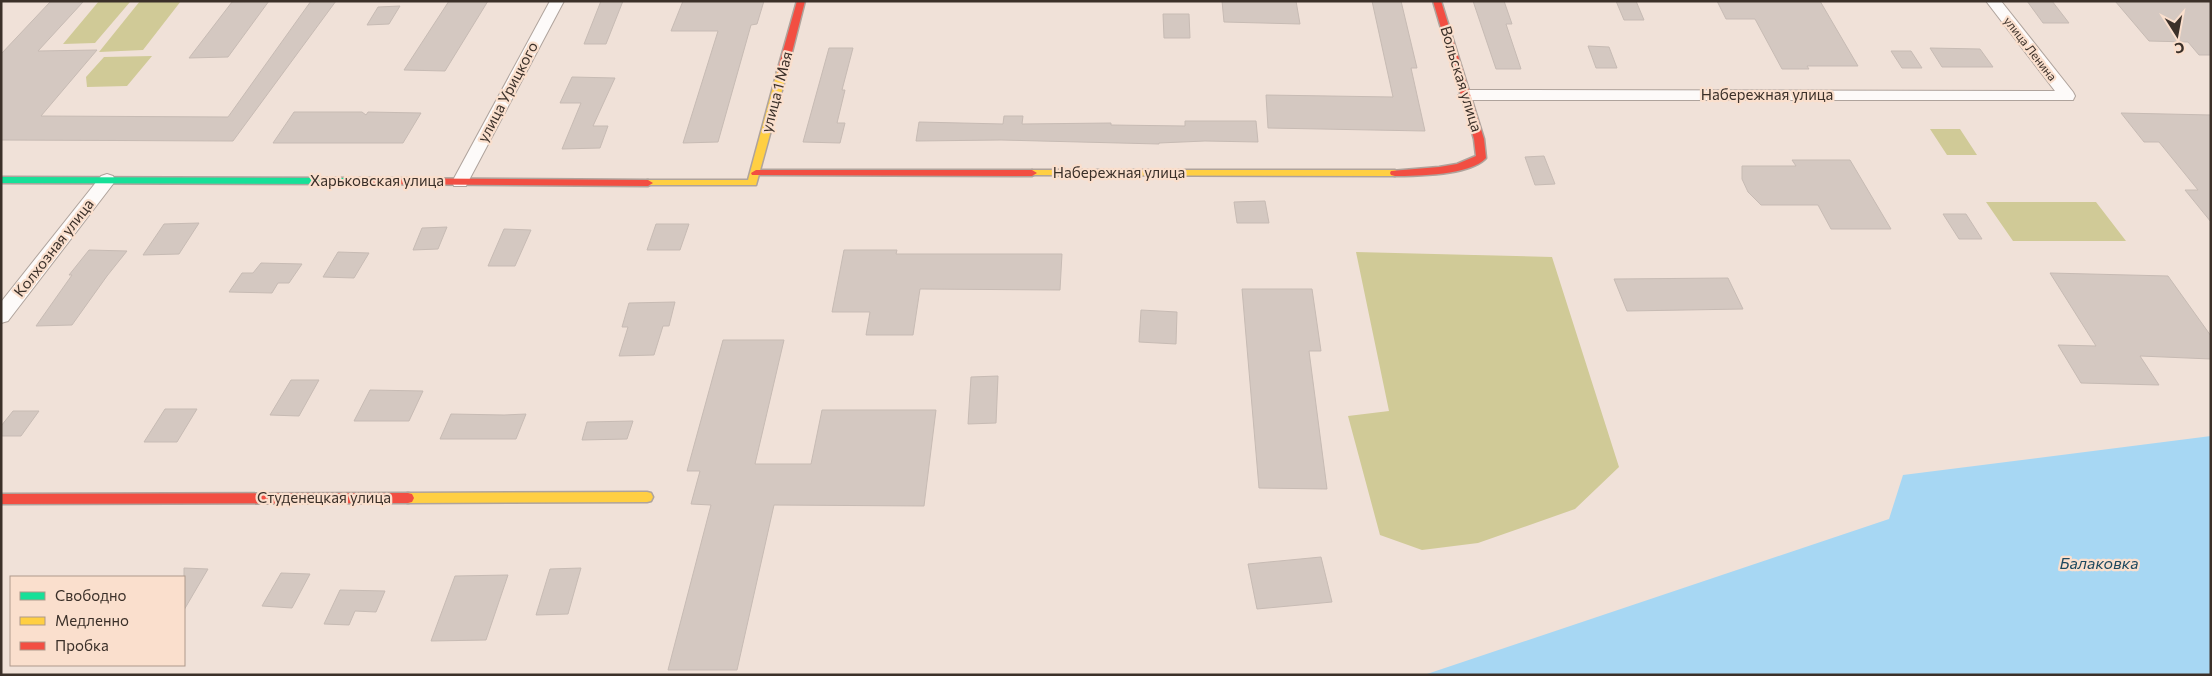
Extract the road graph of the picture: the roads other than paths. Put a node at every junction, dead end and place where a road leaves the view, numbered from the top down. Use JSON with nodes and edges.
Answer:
{"nodes":[{"id":1,"x":556,"y":1,"type":"edge"},
{"id":2,"x":801,"y":1,"type":"edge"},
{"id":3,"x":1437,"y":1,"type":"edge"},
{"id":4,"x":1993,"y":1,"type":"edge"},
{"id":5,"x":1466,"y":95,"type":"junction"},
{"id":6,"x":2067,"y":96,"type":"joint"},
{"id":7,"x":1481,"y":158,"type":"joint"},
{"id":8,"x":754,"y":178,"type":"junction"},
{"id":9,"x":1,"y":180,"type":"edge"},
{"id":10,"x":108,"y":180,"type":"junction"},
{"id":11,"x":460,"y":182,"type":"junction"},
{"id":12,"x":1,"y":316,"type":"edge"},
{"id":13,"x":648,"y":497,"type":"dead end"},
{"id":14,"x":1,"y":499,"type":"edge"}],
"edges":[{"from":1,"to":11,"type":"street","name":"улица Урицкого"},
{"from":2,"to":8,"type":"street","name":"улица 1 Мая"},
{"from":3,"to":5,"type":"street","name":"Вольская улица"},
{"from":4,"to":6,"type":"street","name":"улица Ленина"},
{"from":5,"to":6,"type":"street","name":"Набережная улица"},
{"from":5,"to":7,"type":"street","name":"Вольская улица"},
{"from":7,"to":8,"type":"street","name":"Набережная улица"},
{"from":8,"to":11,"type":"street","name":"Харьковская улица"},
{"from":9,"to":10,"type":"street","name":"Харьковская улица"},
{"from":10,"to":11,"type":"street","name":"Харьковская улица"},
{"from":10,"to":12,"type":"street","name":"Колхозная улица"},
{"from":13,"to":14,"type":"street","name":"Студенецкая улица"}]}
